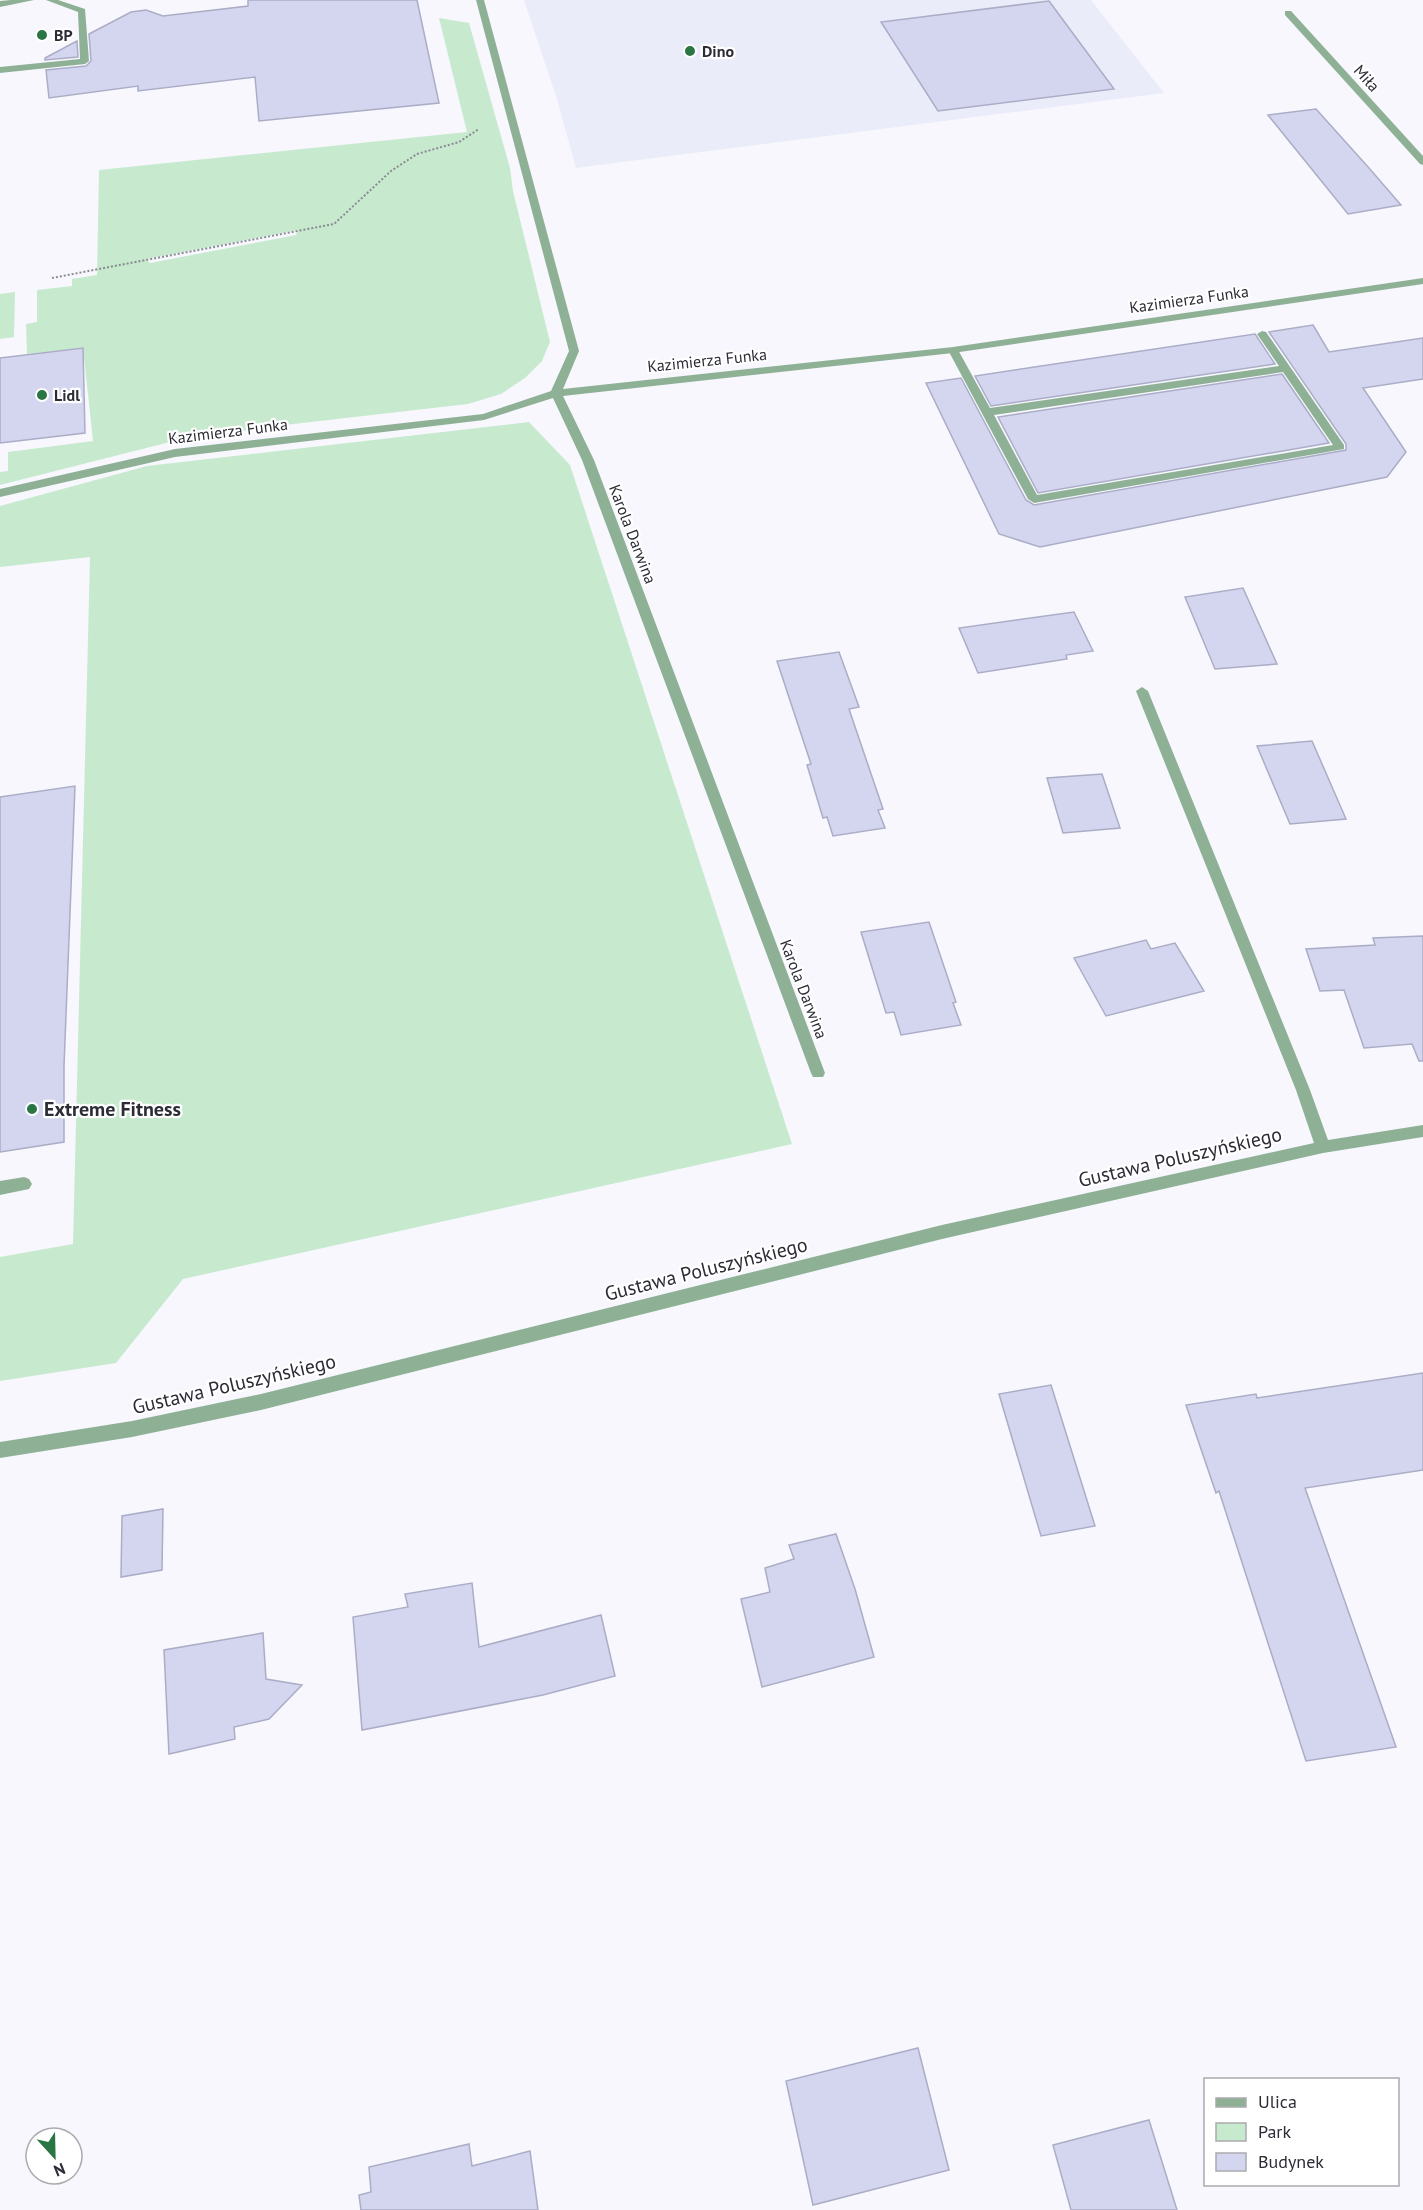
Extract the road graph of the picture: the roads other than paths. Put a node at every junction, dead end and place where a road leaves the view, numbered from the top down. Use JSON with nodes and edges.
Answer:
{"nodes":[{"id":1,"x":30,"y":0,"type":"edge"},
{"id":2,"x":50,"y":0,"type":"edge"},
{"id":3,"x":480,"y":0,"type":"edge"},
{"id":4,"x":0,"y":4,"type":"edge"},
{"id":5,"x":1288,"y":13,"type":"dead end"},
{"id":6,"x":0,"y":70,"type":"edge"},
{"id":7,"x":1423,"y":162,"type":"edge"},
{"id":8,"x":1423,"y":281,"type":"edge"},
{"id":9,"x":1262,"y":334,"type":"dead end"},
{"id":10,"x":953,"y":350,"type":"junction"},
{"id":11,"x":1284,"y":369,"type":"junction"},
{"id":12,"x":556,"y":393,"type":"junction"},
{"id":13,"x":988,"y":412,"type":"junction"},
{"id":14,"x":0,"y":493,"type":"edge"},
{"id":15,"x":1142,"y":691,"type":"dead end"},
{"id":16,"x":818,"y":1073,"type":"dead end"},
{"id":17,"x":1423,"y":1131,"type":"edge"},
{"id":18,"x":1323,"y":1147,"type":"junction"},
{"id":19,"x":24,"y":1184,"type":"dead end"},
{"id":20,"x":0,"y":1188,"type":"edge"},
{"id":21,"x":0,"y":1450,"type":"edge"}],
"edges":[{"from":1,"to":4,"type":"street"},
{"from":2,"to":6,"type":"street"},
{"from":3,"to":12,"type":"street"},
{"from":5,"to":7,"type":"street","name":"Miła"},
{"from":8,"to":10,"type":"street","name":"Kazimierza Funka"},
{"from":9,"to":11,"type":"street"},
{"from":10,"to":12,"type":"street","name":"Kazimierza Funka"},
{"from":10,"to":13,"type":"street"},
{"from":11,"to":13,"type":"street"},
{"from":11,"to":13,"type":"street"},
{"from":12,"to":14,"type":"street","name":"Kazimierza Funka"},
{"from":12,"to":16,"type":"street","name":"Karola Darwina"},
{"from":15,"to":18,"type":"street"},
{"from":17,"to":18,"type":"street","name":"Gustawa Poluszyńskiego"},
{"from":18,"to":21,"type":"street","name":"Gustawa Poluszyńskiego"},
{"from":19,"to":20,"type":"street"}]}
